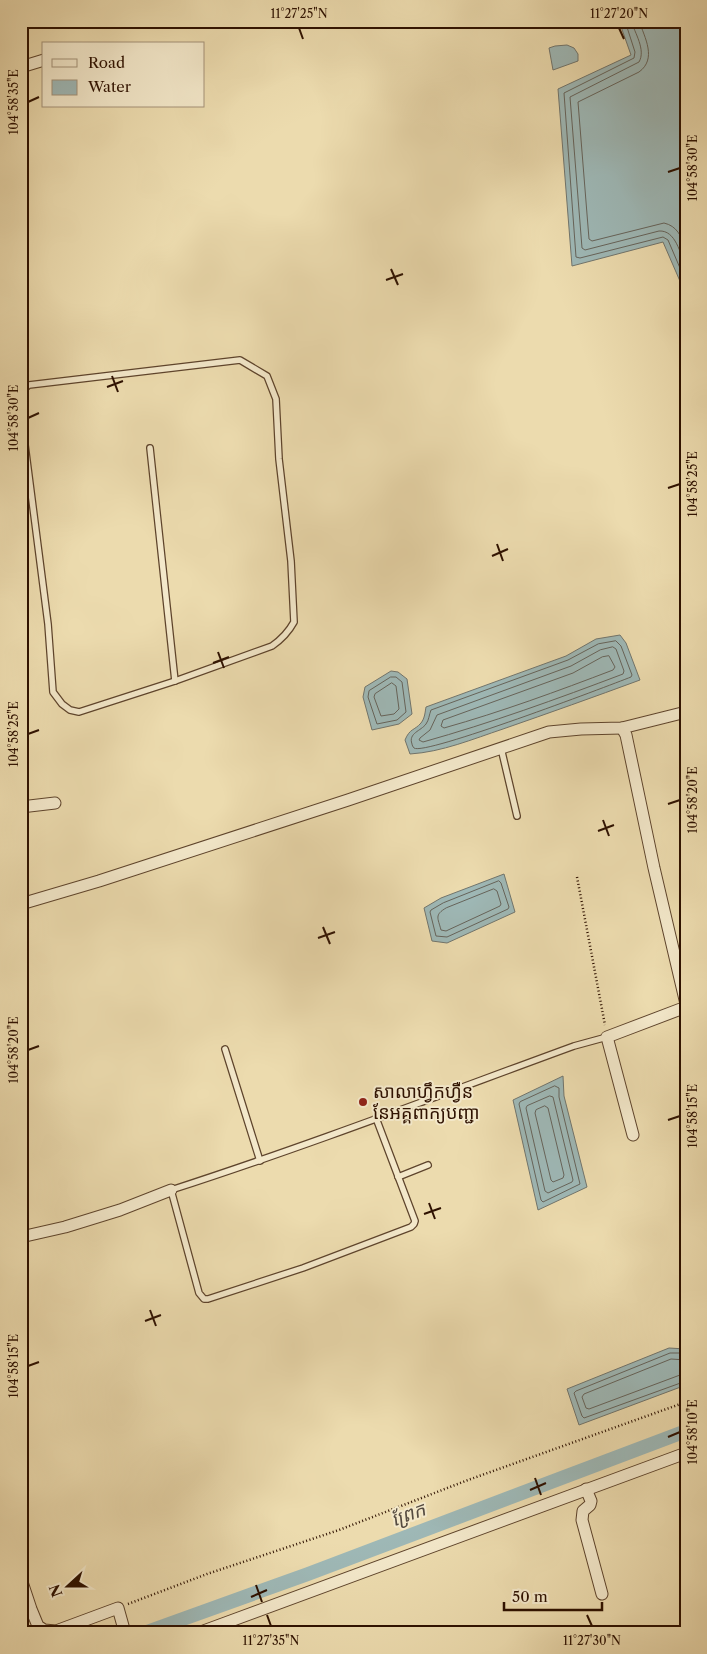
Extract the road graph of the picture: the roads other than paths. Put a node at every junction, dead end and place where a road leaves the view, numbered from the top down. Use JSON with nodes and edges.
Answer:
{"nodes":[{"id":1,"x":42,"y":61,"type":"edge"},
{"id":2,"x":21,"y":67,"type":"edge"},
{"id":3,"x":21,"y":395,"type":"edge"},
{"id":4,"x":21,"y":414,"type":"edge"},
{"id":5,"x":150,"y":448,"type":"dead end"},
{"id":6,"x":175,"y":681,"type":"junction"},
{"id":7,"x":686,"y":712,"type":"edge"},
{"id":8,"x":622,"y":728,"type":"junction"},
{"id":9,"x":501,"y":748,"type":"junction"},
{"id":10,"x":56,"y":804,"type":"dead end"},
{"id":11,"x":21,"y":807,"type":"edge"},
{"id":12,"x":517,"y":816,"type":"dead end"},
{"id":13,"x":21,"y":904,"type":"edge"},
{"id":14,"x":686,"y":1006,"type":"edge"},
{"id":15,"x":608,"y":1037,"type":"junction"},
{"id":16,"x":225,"y":1048,"type":"dead end"},
{"id":17,"x":376,"y":1118,"type":"junction"},
{"id":18,"x":634,"y":1135,"type":"dead end"},
{"id":19,"x":260,"y":1161,"type":"junction"},
{"id":20,"x":428,"y":1165,"type":"dead end"},
{"id":21,"x":398,"y":1177,"type":"junction"},
{"id":22,"x":172,"y":1190,"type":"junction"},
{"id":23,"x":21,"y":1237,"type":"edge"},
{"id":24,"x":686,"y":1453,"type":"edge"},
{"id":25,"x":586,"y":1489,"type":"junction"},
{"id":26,"x":21,"y":1579,"type":"edge"},
{"id":27,"x":602,"y":1594,"type":"dead end"},
{"id":28,"x":123,"y":1629,"type":"edge"},
{"id":29,"x":198,"y":1633,"type":"edge"}],
"edges":[{"from":1,"to":2,"type":"street"},
{"from":3,"to":6,"type":"lane"},
{"from":4,"to":6,"type":"lane"},
{"from":5,"to":6,"type":"lane"},
{"from":7,"to":8,"type":"street"},
{"from":8,"to":9,"type":"street"},
{"from":8,"to":14,"type":"street"},
{"from":9,"to":12,"type":"lane"},
{"from":9,"to":13,"type":"street"},
{"from":10,"to":11,"type":"street"},
{"from":14,"to":15,"type":"street"},
{"from":15,"to":17,"type":"lane"},
{"from":15,"to":18,"type":"street"},
{"from":16,"to":19,"type":"lane"},
{"from":17,"to":19,"type":"lane"},
{"from":17,"to":21,"type":"lane"},
{"from":19,"to":22,"type":"lane"},
{"from":20,"to":21,"type":"lane"},
{"from":21,"to":22,"type":"lane"},
{"from":22,"to":23,"type":"street"},
{"from":24,"to":25,"type":"street"},
{"from":25,"to":27,"type":"street"},
{"from":25,"to":29,"type":"street"},
{"from":26,"to":28,"type":"street"}]}
